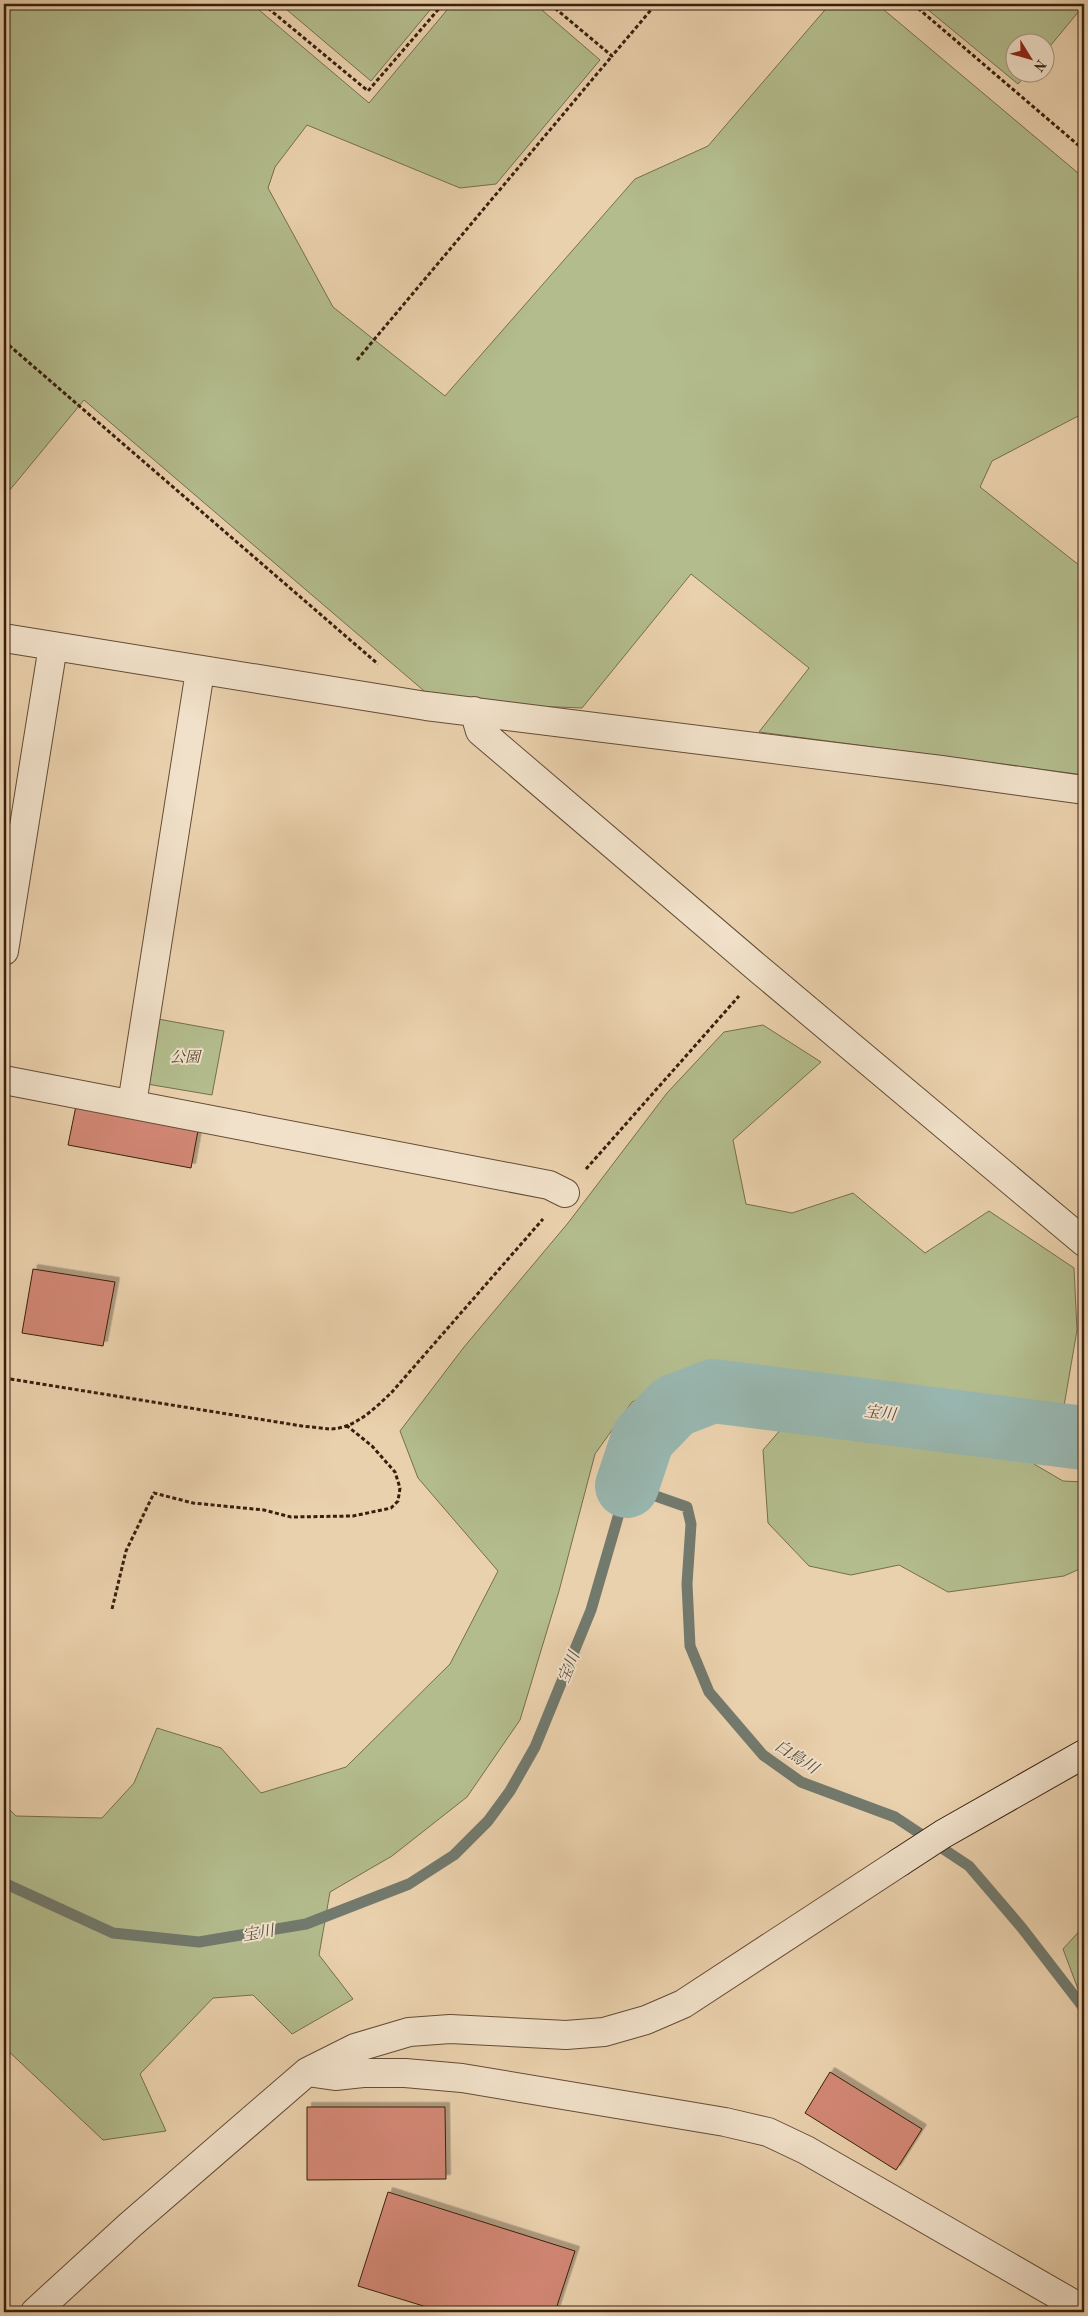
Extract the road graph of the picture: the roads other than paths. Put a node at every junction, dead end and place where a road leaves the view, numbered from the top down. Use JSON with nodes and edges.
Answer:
{"nodes":[{"id":1,"x":4,"y":638,"type":"edge"},
{"id":2,"x":53,"y":646,"type":"junction"},
{"id":3,"x":200,"y":671,"type":"junction"},
{"id":4,"x":474,"y":712,"type":"junction"},
{"id":5,"x":1084,"y":790,"type":"edge"},
{"id":6,"x":4,"y":951,"type":"edge"},
{"id":7,"x":4,"y":1080,"type":"edge"},
{"id":8,"x":132,"y":1104,"type":"junction"},
{"id":9,"x":565,"y":1193,"type":"road end"},
{"id":10,"x":1084,"y":1242,"type":"edge"},
{"id":11,"x":1084,"y":1754,"type":"edge"},
{"id":12,"x":308,"y":2072,"type":"junction"},
{"id":13,"x":1084,"y":2310,"type":"edge"},
{"id":14,"x":35,"y":2312,"type":"edge"}],
"edges":[{"from":1,"to":2,"type":"street"},
{"from":2,"to":3,"type":"street"},
{"from":2,"to":6,"type":"street"},
{"from":3,"to":4,"type":"street"},
{"from":3,"to":8,"type":"street"},
{"from":4,"to":5,"type":"street"},
{"from":4,"to":10,"type":"street"},
{"from":7,"to":8,"type":"street"},
{"from":8,"to":9,"type":"street"},
{"from":11,"to":12,"type":"street"},
{"from":12,"to":13,"type":"street"},
{"from":12,"to":14,"type":"street"}]}
